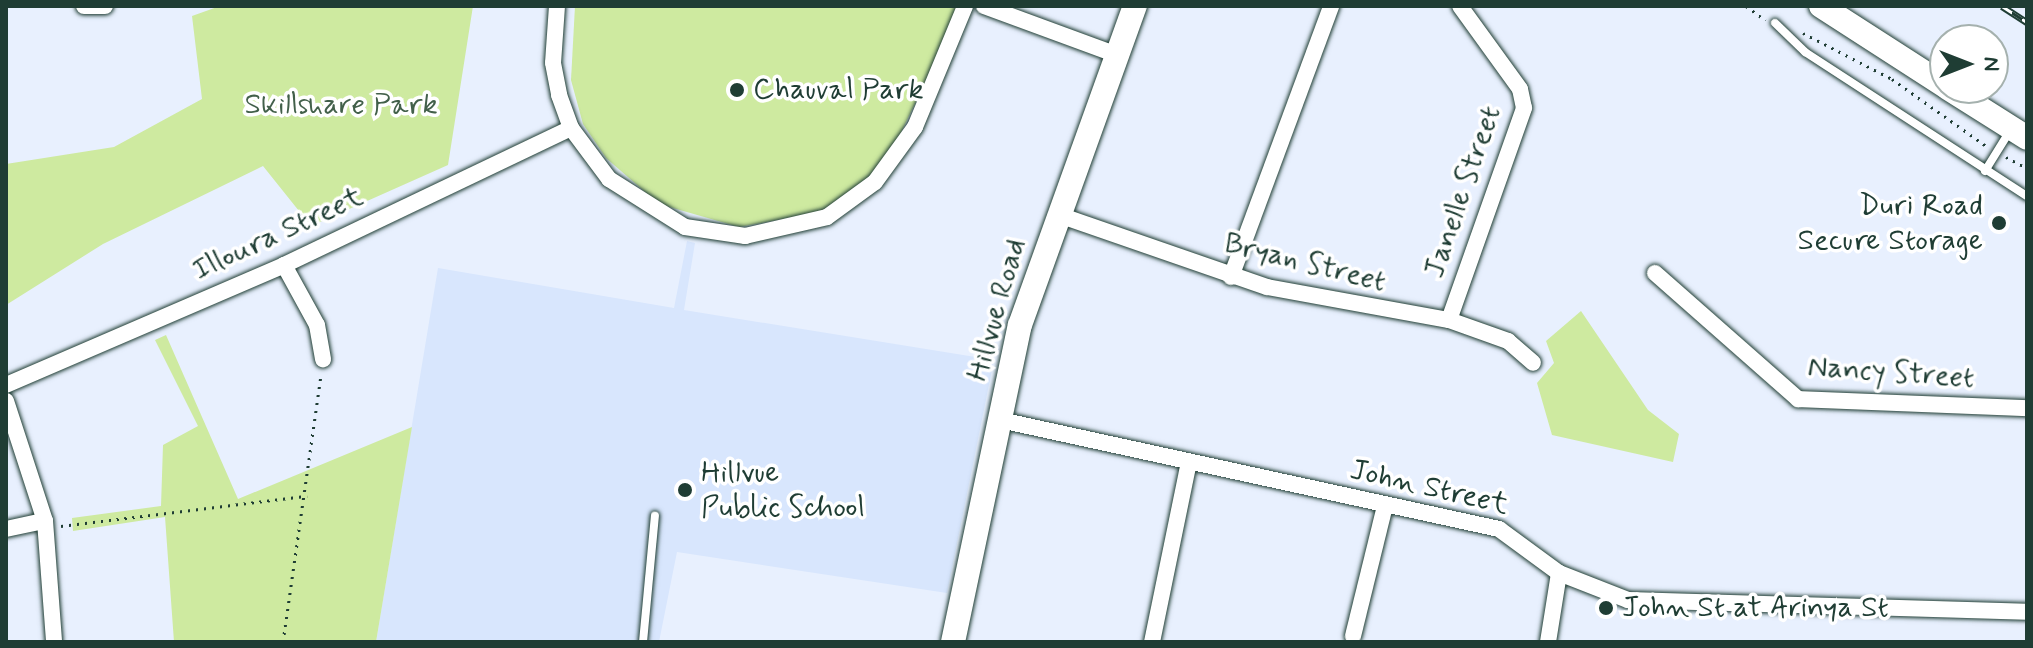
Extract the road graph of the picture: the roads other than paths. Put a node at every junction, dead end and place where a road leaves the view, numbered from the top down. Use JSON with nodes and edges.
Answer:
{"nodes":[{"id":1,"x":84,"y":6,"type":"edge"},
{"id":2,"x":105,"y":6,"type":"edge"},
{"id":3,"x":557,"y":6,"type":"edge"},
{"id":4,"x":965,"y":6,"type":"edge"},
{"id":5,"x":984,"y":6,"type":"edge"},
{"id":6,"x":1135,"y":6,"type":"edge"},
{"id":7,"x":1331,"y":6,"type":"edge"},
{"id":8,"x":1460,"y":6,"type":"edge"},
{"id":9,"x":1821,"y":6,"type":"edge"},
{"id":10,"x":1775,"y":23,"type":"road end"},
{"id":11,"x":1117,"y":55,"type":"junction"},
{"id":12,"x":1929,"y":75,"type":"edge"},
{"id":13,"x":1974,"y":104,"type":"edge"},
{"id":14,"x":571,"y":128,"type":"junction"},
{"id":15,"x":2019,"y":133,"type":"edge"},
{"id":16,"x":1985,"y":171,"type":"junction"},
{"id":17,"x":2027,"y":196,"type":"edge"},
{"id":18,"x":1059,"y":215,"type":"junction"},
{"id":19,"x":284,"y":265,"type":"junction"},
{"id":20,"x":1655,"y":273,"type":"dead end"},
{"id":21,"x":1231,"y":277,"type":"junction"},
{"id":22,"x":1449,"y":320,"type":"junction"},
{"id":23,"x":323,"y":359,"type":"road end"},
{"id":24,"x":1533,"y":363,"type":"dead end"},
{"id":25,"x":6,"y":385,"type":"edge"},
{"id":26,"x":6,"y":401,"type":"edge"},
{"id":27,"x":2027,"y":408,"type":"edge"},
{"id":28,"x":1000,"y":420,"type":"junction"},
{"id":29,"x":1189,"y":462,"type":"junction"},
{"id":30,"x":1385,"y":506,"type":"junction"},
{"id":31,"x":655,"y":516,"type":"dead end"},
{"id":32,"x":45,"y":524,"type":"junction"},
{"id":33,"x":6,"y":529,"type":"edge"},
{"id":34,"x":1559,"y":573,"type":"junction"},
{"id":35,"x":2027,"y":612,"type":"edge"},
{"id":36,"x":1353,"y":636,"type":"dead end"},
{"id":37,"x":54,"y":642,"type":"edge"},
{"id":38,"x":643,"y":642,"type":"edge"},
{"id":39,"x":953,"y":642,"type":"edge"},
{"id":40,"x":1152,"y":642,"type":"edge"},
{"id":41,"x":1548,"y":642,"type":"edge"}],
"edges":[{"from":1,"to":2,"type":"street"},
{"from":3,"to":14,"type":"street"},
{"from":4,"to":14,"type":"street"},
{"from":5,"to":11,"type":"street"},
{"from":6,"to":11,"type":"street","name":"Hillvue Road"},
{"from":7,"to":21,"type":"street"},
{"from":8,"to":22,"type":"street","name":"Janelle Street"},
{"from":9,"to":12,"type":"street"},
{"from":10,"to":16,"type":"lane"},
{"from":11,"to":18,"type":"street","name":"Hillvue Road"},
{"from":13,"to":15,"type":"street"},
{"from":14,"to":19,"type":"street","name":"Illoura Street"},
{"from":15,"to":16,"type":"lane"},
{"from":16,"to":17,"type":"lane"},
{"from":18,"to":21,"type":"street","name":"Bryan Street"},
{"from":18,"to":28,"type":"street","name":"Hillvue Road"},
{"from":19,"to":23,"type":"street"},
{"from":19,"to":25,"type":"street","name":"Illoura Street"},
{"from":20,"to":27,"type":"street","name":"Nancy Street"},
{"from":21,"to":22,"type":"street","name":"Bryan Street"},
{"from":22,"to":24,"type":"street","name":"Bryan Street"},
{"from":26,"to":32,"type":"street"},
{"from":28,"to":29,"type":"street","name":"John Street"},
{"from":28,"to":39,"type":"street","name":"Hillvue Road"},
{"from":29,"to":30,"type":"street","name":"John Street"},
{"from":29,"to":40,"type":"street"},
{"from":30,"to":34,"type":"street","name":"John Street"},
{"from":30,"to":36,"type":"street"},
{"from":31,"to":38,"type":"lane"},
{"from":32,"to":33,"type":"street"},
{"from":32,"to":37,"type":"street"},
{"from":34,"to":35,"type":"street","name":"John Street"},
{"from":34,"to":41,"type":"street"}]}
